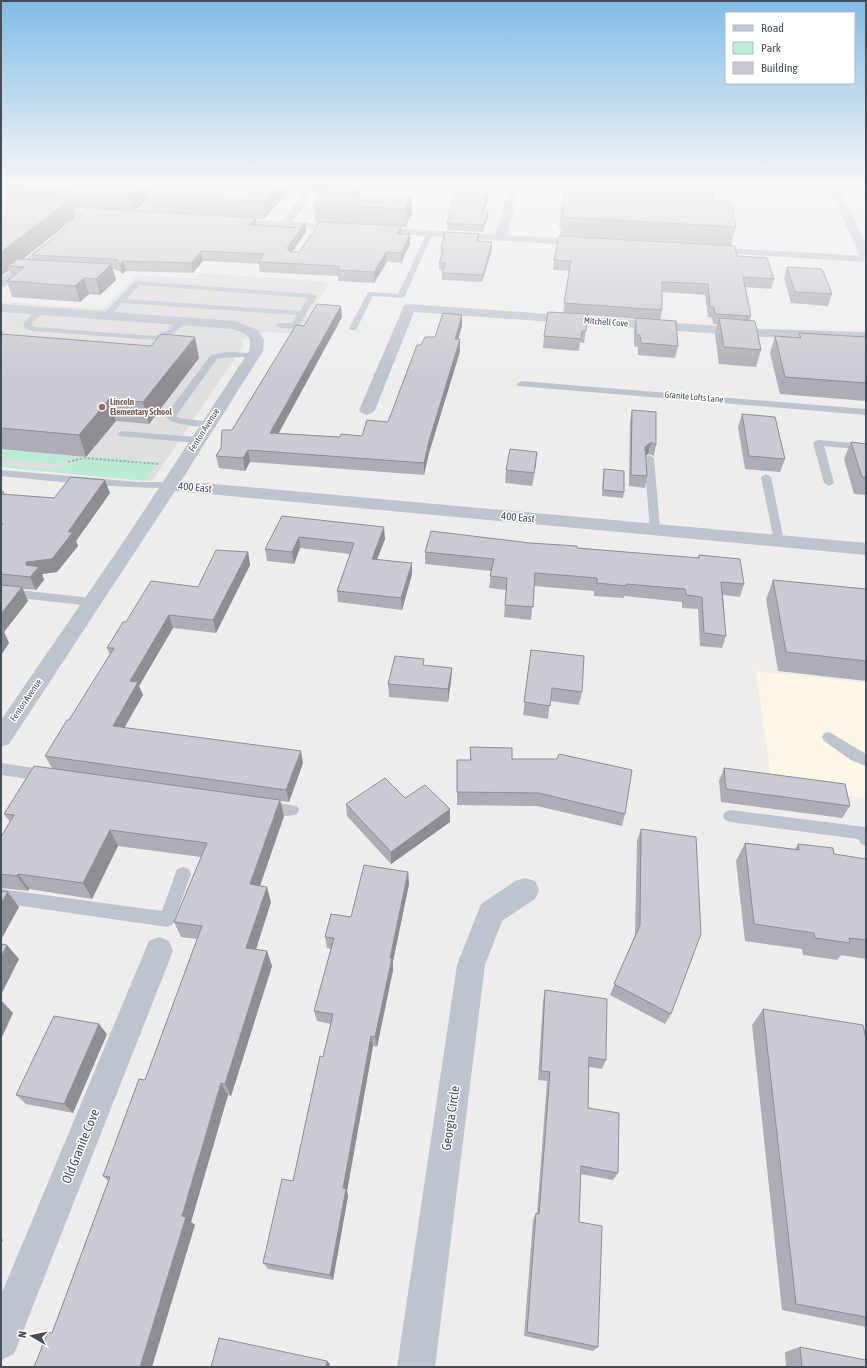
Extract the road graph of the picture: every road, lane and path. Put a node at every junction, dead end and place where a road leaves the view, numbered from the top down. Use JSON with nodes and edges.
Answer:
{"nodes":[{"id":1,"x":44,"y":250,"type":"edge"},
{"id":2,"x":422,"y":250,"type":"edge"},
{"id":3,"x":712,"y":250,"type":"edge"},
{"id":4,"x":866,"y":258,"type":"edge"},
{"id":5,"x":20,"y":269,"type":"junction"},
{"id":6,"x":39,"y":270,"type":"edge"},
{"id":7,"x":1,"y":284,"type":"edge"},
{"id":8,"x":121,"y":301,"type":"junction"},
{"id":9,"x":1,"y":308,"type":"edge"},
{"id":10,"x":41,"y":311,"type":"junction"},
{"id":11,"x":303,"y":313,"type":"junction"},
{"id":12,"x":107,"y":315,"type":"junction"},
{"id":13,"x":182,"y":321,"type":"junction"},
{"id":14,"x":279,"y":326,"type":"dead end"},
{"id":15,"x":353,"y":328,"type":"dead end"},
{"id":16,"x":866,"y":336,"type":"edge"},
{"id":17,"x":253,"y":355,"type":"junction"},
{"id":18,"x":521,"y":384,"type":"dead end"},
{"id":19,"x":367,"y":410,"type":"dead end"},
{"id":20,"x":866,"y":412,"type":"edge"},
{"id":21,"x":207,"y":424,"type":"junction"},
{"id":22,"x":122,"y":434,"type":"dead end"},
{"id":23,"x":197,"y":440,"type":"junction"},
{"id":24,"x":866,"y":447,"type":"edge"},
{"id":25,"x":649,"y":458,"type":"dead end"},
{"id":26,"x":61,"y":464,"type":"dead end"},
{"id":27,"x":161,"y":464,"type":"dead end"},
{"id":28,"x":1,"y":473,"type":"edge"},
{"id":29,"x":766,"y":477,"type":"dead end"},
{"id":30,"x":829,"y":484,"type":"dead end"},
{"id":31,"x":170,"y":485,"type":"junction"},
{"id":32,"x":655,"y":529,"type":"junction"},
{"id":33,"x":779,"y":541,"type":"junction"},
{"id":34,"x":866,"y":549,"type":"edge"},
{"id":35,"x":1,"y":592,"type":"edge"},
{"id":36,"x":92,"y":602,"type":"junction"},
{"id":37,"x":2,"y":733,"type":"edge"},
{"id":38,"x":829,"y":737,"type":"dead end"},
{"id":39,"x":866,"y":760,"type":"edge"},
{"id":40,"x":1,"y":769,"type":"edge"},
{"id":41,"x":58,"y":777,"type":"edge"},
{"id":42,"x":253,"y":805,"type":"edge"},
{"id":43,"x":292,"y":810,"type":"dead end"},
{"id":44,"x":730,"y":816,"type":"dead end"},
{"id":45,"x":866,"y":839,"type":"edge"},
{"id":46,"x":183,"y":874,"type":"dead end"},
{"id":47,"x":525,"y":890,"type":"dead end"},
{"id":48,"x":1,"y":896,"type":"edge"},
{"id":49,"x":159,"y":951,"type":"dead end"},
{"id":50,"x":1,"y":1341,"type":"edge"},
{"id":51,"x":416,"y":1367,"type":"edge"}],
"edges":[{"from":1,"to":5,"type":"street"},
{"from":2,"to":15,"type":"lane"},
{"from":3,"to":4,"type":"street"},
{"from":5,"to":6,"type":"street"},
{"from":5,"to":7,"type":"street"},
{"from":8,"to":11,"type":"lane"},
{"from":8,"to":11,"type":"lane"},
{"from":8,"to":12,"type":"lane"},
{"from":9,"to":10,"type":"street","name":"Fenton Avenue"},
{"from":10,"to":12,"type":"street","name":"Fenton Avenue"},
{"from":10,"to":13,"type":"lane"},
{"from":11,"to":14,"type":"lane"},
{"from":12,"to":13,"type":"street","name":"Fenton Avenue"},
{"from":13,"to":17,"type":"street","name":"Fenton Avenue"},
{"from":16,"to":19,"type":"street","name":"Mitchell Cove"},
{"from":17,"to":21,"type":"street","name":"Fenton Avenue"},
{"from":17,"to":21,"type":"lane"},
{"from":18,"to":20,"type":"lane","name":"Granite Lofts Lane"},
{"from":21,"to":23,"type":"street","name":"Fenton Avenue"},
{"from":22,"to":23,"type":"lane"},
{"from":23,"to":31,"type":"street","name":"Fenton Avenue"},
{"from":24,"to":30,"type":"lane"},
{"from":25,"to":32,"type":"lane"},
{"from":26,"to":27,"type":"path"},
{"from":28,"to":31,"type":"lane"},
{"from":29,"to":33,"type":"lane"},
{"from":31,"to":32,"type":"street","name":"400 East"},
{"from":31,"to":36,"type":"street","name":"Fenton Avenue"},
{"from":32,"to":33,"type":"street","name":"400 East"},
{"from":33,"to":34,"type":"street","name":"400 East"},
{"from":35,"to":36,"type":"lane"},
{"from":36,"to":37,"type":"street","name":"Fenton Avenue"},
{"from":38,"to":39,"type":"lane"},
{"from":40,"to":41,"type":"lane"},
{"from":42,"to":43,"type":"lane"},
{"from":44,"to":45,"type":"lane"},
{"from":46,"to":48,"type":"lane"},
{"from":47,"to":51,"type":"street","name":"Georgia Circle"},
{"from":49,"to":50,"type":"street","name":"Old Granite Cove"}]}
